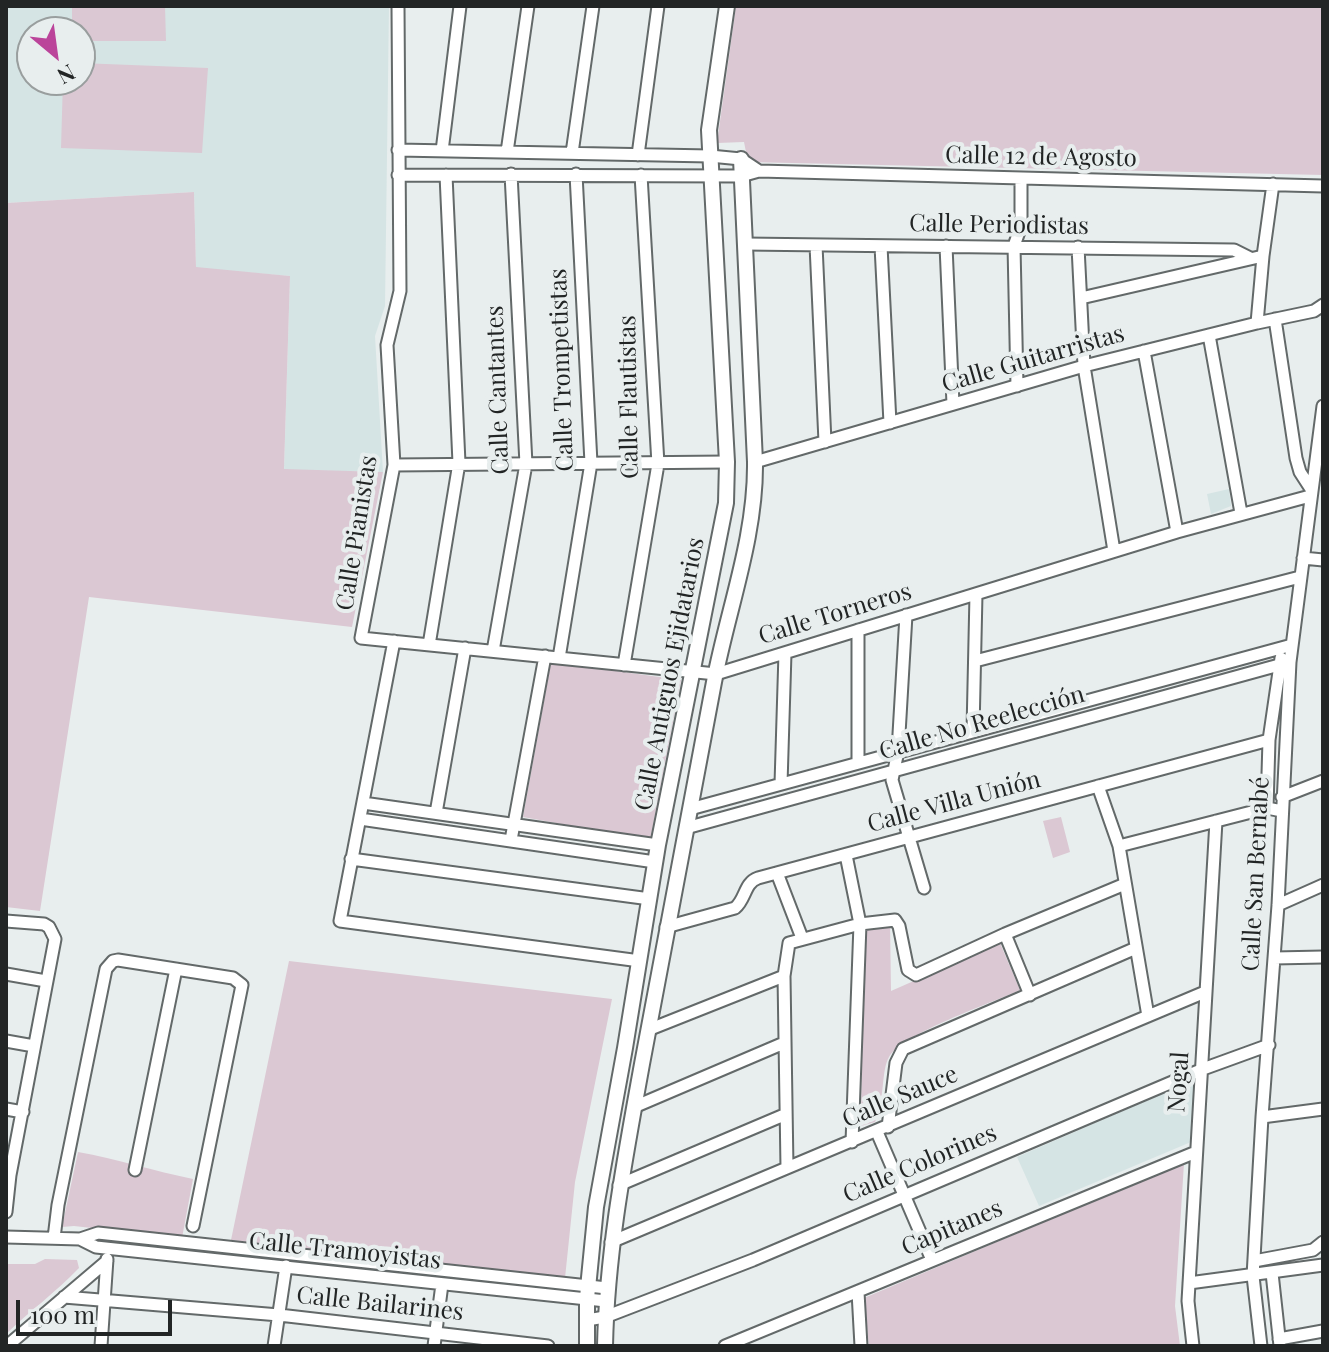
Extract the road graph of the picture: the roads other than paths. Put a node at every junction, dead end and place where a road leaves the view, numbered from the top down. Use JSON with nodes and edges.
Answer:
{"nodes":[{"id":1,"x":398,"y":6,"type":"edge"},
{"id":2,"x":460,"y":6,"type":"edge"},
{"id":3,"x":528,"y":6,"type":"edge"},
{"id":4,"x":593,"y":6,"type":"edge"},
{"id":5,"x":658,"y":6,"type":"edge"},
{"id":6,"x":727,"y":6,"type":"edge"},
{"id":7,"x":398,"y":150,"type":"junction"},
{"id":8,"x":442,"y":151,"type":"junction"},
{"id":9,"x":507,"y":152,"type":"junction"},
{"id":10,"x":572,"y":153,"type":"junction"},
{"id":11,"x":638,"y":155,"type":"junction"},
{"id":12,"x":710,"y":156,"type":"junction"},
{"id":13,"x":741,"y":159,"type":"junction"},
{"id":14,"x":759,"y":171,"type":"junction"},
{"id":15,"x":511,"y":174,"type":"junction"},
{"id":16,"x":576,"y":174,"type":"junction"},
{"id":17,"x":398,"y":175,"type":"junction"},
{"id":18,"x":446,"y":175,"type":"junction"},
{"id":19,"x":641,"y":175,"type":"junction"},
{"id":20,"x":710,"y":175,"type":"junction"},
{"id":21,"x":741,"y":176,"type":"junction"},
{"id":22,"x":1021,"y":179,"type":"junction"},
{"id":23,"x":1273,"y":184,"type":"junction"},
{"id":24,"x":1323,"y":186,"type":"edge"},
{"id":25,"x":745,"y":244,"type":"junction"},
{"id":26,"x":816,"y":245,"type":"junction"},
{"id":27,"x":881,"y":246,"type":"junction"},
{"id":28,"x":946,"y":246,"type":"junction"},
{"id":29,"x":1014,"y":246,"type":"junction"},
{"id":30,"x":1078,"y":247,"type":"junction"},
{"id":31,"x":1256,"y":257,"type":"junction"},
{"id":32,"x":1081,"y":298,"type":"junction"},
{"id":33,"x":1323,"y":305,"type":"edge"},
{"id":34,"x":1275,"y":319,"type":"junction"},
{"id":35,"x":1257,"y":323,"type":"junction"},
{"id":36,"x":1209,"y":335,"type":"junction"},
{"id":37,"x":1144,"y":351,"type":"junction"},
{"id":38,"x":1084,"y":366,"type":"junction"},
{"id":39,"x":1017,"y":386,"type":"junction"},
{"id":40,"x":953,"y":404,"type":"junction"},
{"id":41,"x":1323,"y":406,"type":"edge"},
{"id":42,"x":890,"y":423,"type":"junction"},
{"id":43,"x":825,"y":442,"type":"junction"},
{"id":44,"x":727,"y":462,"type":"junction"},
{"id":45,"x":755,"y":462,"type":"junction"},
{"id":46,"x":459,"y":463,"type":"junction"},
{"id":47,"x":591,"y":463,"type":"junction"},
{"id":48,"x":526,"y":464,"type":"junction"},
{"id":49,"x":658,"y":464,"type":"junction"},
{"id":50,"x":394,"y":465,"type":"junction"},
{"id":51,"x":1310,"y":493,"type":"junction"},
{"id":52,"x":1241,"y":513,"type":"junction"},
{"id":53,"x":1177,"y":532,"type":"junction"},
{"id":54,"x":1114,"y":551,"type":"junction"},
{"id":55,"x":1303,"y":558,"type":"junction"},
{"id":56,"x":1323,"y":560,"type":"edge"},
{"id":57,"x":1300,"y":577,"type":"junction"},
{"id":58,"x":976,"y":594,"type":"junction"},
{"id":59,"x":906,"y":615,"type":"junction"},
{"id":60,"x":858,"y":630,"type":"junction"},
{"id":61,"x":361,"y":638,"type":"joint"},
{"id":62,"x":394,"y":641,"type":"junction"},
{"id":63,"x":429,"y":645,"type":"junction"},
{"id":64,"x":1287,"y":646,"type":"junction"},
{"id":65,"x":465,"y":648,"type":"junction"},
{"id":66,"x":493,"y":651,"type":"junction"},
{"id":67,"x":785,"y":653,"type":"junction"},
{"id":68,"x":545,"y":656,"type":"junction"},
{"id":69,"x":559,"y":658,"type":"junction"},
{"id":70,"x":975,"y":661,"type":"junction"},
{"id":71,"x":1285,"y":663,"type":"junction"},
{"id":72,"x":624,"y":665,"type":"junction"},
{"id":73,"x":694,"y":672,"type":"junction"},
{"id":74,"x":716,"y":674,"type":"junction"},
{"id":75,"x":973,"y":731,"type":"junction"},
{"id":76,"x":1269,"y":740,"type":"junction"},
{"id":77,"x":898,"y":751,"type":"junction"},
{"id":78,"x":858,"y":763,"type":"junction"},
{"id":79,"x":892,"y":771,"type":"junction"},
{"id":80,"x":1323,"y":781,"type":"edge"},
{"id":81,"x":781,"y":784,"type":"junction"},
{"id":82,"x":1098,"y":786,"type":"junction"},
{"id":83,"x":1282,"y":797,"type":"junction"},
{"id":84,"x":363,"y":803,"type":"junction"},
{"id":85,"x":1267,"y":808,"type":"junction"},
{"id":86,"x":690,"y":809,"type":"junction"},
{"id":87,"x":1282,"y":811,"type":"junction"},
{"id":88,"x":436,"y":813,"type":"junction"},
{"id":89,"x":360,"y":819,"type":"junction"},
{"id":90,"x":1216,"y":821,"type":"junction"},
{"id":91,"x":514,"y":824,"type":"junction"},
{"id":92,"x":686,"y":828,"type":"junction"},
{"id":93,"x":909,"y":837,"type":"junction"},
{"id":94,"x":511,"y":840,"type":"junction"},
{"id":95,"x":658,"y":845,"type":"junction"},
{"id":96,"x":1119,"y":846,"type":"junction"},
{"id":97,"x":846,"y":855,"type":"junction"},
{"id":98,"x":351,"y":859,"type":"junction"},
{"id":99,"x":655,"y":862,"type":"junction"},
{"id":100,"x":777,"y":873,"type":"junction"},
{"id":101,"x":1125,"y":884,"type":"junction"},
{"id":102,"x":1323,"y":885,"type":"edge"},
{"id":103,"x":924,"y":888,"type":"dead end"},
{"id":104,"x":650,"y":899,"type":"junction"},
{"id":105,"x":1278,"y":905,"type":"junction"},
{"id":106,"x":6,"y":921,"type":"edge"},
{"id":107,"x":860,"y":924,"type":"junction"},
{"id":108,"x":666,"y":927,"type":"junction"},
{"id":109,"x":1005,"y":934,"type":"junction"},
{"id":110,"x":802,"y":938,"type":"junction"},
{"id":111,"x":1136,"y":948,"type":"junction"},
{"id":112,"x":1323,"y":957,"type":"edge"},
{"id":113,"x":1274,"y":958,"type":"junction"},
{"id":114,"x":640,"y":961,"type":"junction"},
{"id":115,"x":176,"y":969,"type":"junction"},
{"id":116,"x":6,"y":974,"type":"edge"},
{"id":117,"x":784,"y":976,"type":"junction"},
{"id":118,"x":46,"y":981,"type":"junction"},
{"id":119,"x":1205,"y":992,"type":"junction"},
{"id":120,"x":1030,"y":995,"type":"junction"},
{"id":121,"x":1148,"y":1016,"type":"junction"},
{"id":122,"x":648,"y":1030,"type":"junction"},
{"id":123,"x":6,"y":1041,"type":"edge"},
{"id":124,"x":784,"y":1043,"type":"junction"},
{"id":125,"x":1269,"y":1045,"type":"junction"},
{"id":126,"x":34,"y":1046,"type":"junction"},
{"id":127,"x":1203,"y":1069,"type":"junction"},
{"id":128,"x":634,"y":1107,"type":"junction"},
{"id":129,"x":6,"y":1109,"type":"edge"},
{"id":130,"x":1323,"y":1109,"type":"edge"},
{"id":131,"x":23,"y":1112,"type":"junction"},
{"id":132,"x":784,"y":1115,"type":"junction"},
{"id":133,"x":1262,"y":1117,"type":"junction"},
{"id":134,"x":882,"y":1129,"type":"junction"},
{"id":135,"x":852,"y":1142,"type":"junction"},
{"id":136,"x":1196,"y":1152,"type":"junction"},
{"id":137,"x":787,"y":1168,"type":"junction"},
{"id":138,"x":135,"y":1170,"type":"dead end"},
{"id":139,"x":8,"y":1175,"type":"edge"},
{"id":140,"x":619,"y":1185,"type":"junction"},
{"id":141,"x":904,"y":1194,"type":"junction"},
{"id":142,"x":6,"y":1212,"type":"edge"},
{"id":143,"x":193,"y":1226,"type":"dead end"},
{"id":144,"x":108,"y":1234,"type":"junction"},
{"id":145,"x":6,"y":1237,"type":"edge"},
{"id":146,"x":54,"y":1238,"type":"junction"},
{"id":147,"x":80,"y":1239,"type":"junction"},
{"id":148,"x":611,"y":1242,"type":"junction"},
{"id":149,"x":1323,"y":1242,"type":"edge"},
{"id":150,"x":107,"y":1254,"type":"junction"},
{"id":151,"x":932,"y":1260,"type":"junction"},
{"id":152,"x":1254,"y":1261,"type":"junction"},
{"id":153,"x":1323,"y":1265,"type":"edge"},
{"id":154,"x":286,"y":1266,"type":"junction"},
{"id":155,"x":1272,"y":1273,"type":"junction"},
{"id":156,"x":1253,"y":1276,"type":"junction"},
{"id":157,"x":1189,"y":1283,"type":"junction"},
{"id":158,"x":442,"y":1284,"type":"junction"},
{"id":159,"x":588,"y":1291,"type":"junction"},
{"id":160,"x":858,"y":1292,"type":"junction"},
{"id":161,"x":607,"y":1295,"type":"junction"},
{"id":162,"x":64,"y":1297,"type":"junction"},
{"id":163,"x":104,"y":1300,"type":"junction"},
{"id":164,"x":279,"y":1315,"type":"junction"},
{"id":165,"x":605,"y":1317,"type":"junction"},
{"id":166,"x":587,"y":1320,"type":"junction"},
{"id":167,"x":1323,"y":1331,"type":"edge"},
{"id":168,"x":436,"y":1332,"type":"junction"},
{"id":169,"x":1279,"y":1342,"type":"edge"},
{"id":170,"x":7,"y":1346,"type":"edge"},
{"id":171,"x":101,"y":1346,"type":"edge"},
{"id":172,"x":274,"y":1346,"type":"edge"},
{"id":173,"x":434,"y":1346,"type":"edge"},
{"id":174,"x":548,"y":1346,"type":"edge"},
{"id":175,"x":587,"y":1346,"type":"edge"},
{"id":176,"x":605,"y":1346,"type":"edge"},
{"id":177,"x":725,"y":1346,"type":"edge"},
{"id":178,"x":861,"y":1346,"type":"edge"},
{"id":179,"x":1193,"y":1346,"type":"edge"},
{"id":180,"x":1261,"y":1346,"type":"edge"}],
"edges":[{"from":1,"to":7,"type":"street","name":"Calle Pianistas"},
{"from":2,"to":8,"type":"street"},
{"from":3,"to":9,"type":"street"},
{"from":4,"to":10,"type":"street"},
{"from":5,"to":11,"type":"street"},
{"from":6,"to":12,"type":"street","name":"Calle Antiguos Ejidatarios"},
{"from":7,"to":8,"type":"street"},
{"from":7,"to":17,"type":"street","name":"Calle Pianistas"},
{"from":8,"to":9,"type":"street"},
{"from":9,"to":10,"type":"street"},
{"from":10,"to":11,"type":"street"},
{"from":11,"to":12,"type":"street"},
{"from":12,"to":13,"type":"street"},
{"from":12,"to":20,"type":"street","name":"Calle Antiguos Ejidatarios"},
{"from":13,"to":14,"type":"street"},
{"from":13,"to":21,"type":"street","name":"Calle Antiguos Ejidatarios"},
{"from":14,"to":21,"type":"street","name":"Calle 12 de Agosto"},
{"from":14,"to":22,"type":"street","name":"Calle 12 de Agosto"},
{"from":15,"to":16,"type":"street","name":"Calle 12 de Agosto"},
{"from":15,"to":18,"type":"street","name":"Calle 12 de Agosto"},
{"from":15,"to":48,"type":"street","name":"Calle Cantantes"},
{"from":16,"to":19,"type":"street","name":"Calle 12 de Agosto"},
{"from":16,"to":47,"type":"street","name":"Calle Trompetistas"},
{"from":17,"to":18,"type":"street","name":"Calle 12 de Agosto"},
{"from":17,"to":50,"type":"street","name":"Calle Pianistas"},
{"from":18,"to":46,"type":"street"},
{"from":19,"to":20,"type":"street","name":"Calle 12 de Agosto"},
{"from":19,"to":49,"type":"street","name":"Calle Flautistas"},
{"from":20,"to":21,"type":"street","name":"Calle 12 de Agosto"},
{"from":20,"to":44,"type":"street","name":"Calle Antiguos Ejidatarios"},
{"from":21,"to":25,"type":"street","name":"Calle Antiguos Ejidatarios"},
{"from":22,"to":23,"type":"street","name":"Calle 12 de Agosto"},
{"from":22,"to":29,"type":"street"},
{"from":23,"to":24,"type":"street","name":"Calle 12 de Agosto"},
{"from":23,"to":31,"type":"street"},
{"from":25,"to":26,"type":"street","name":"Calle Periodistas"},
{"from":25,"to":45,"type":"street","name":"Calle Antiguos Ejidatarios"},
{"from":26,"to":27,"type":"street","name":"Calle Periodistas"},
{"from":26,"to":43,"type":"street"},
{"from":27,"to":28,"type":"street","name":"Calle Periodistas"},
{"from":27,"to":42,"type":"street"},
{"from":28,"to":29,"type":"street","name":"Calle Periodistas"},
{"from":28,"to":40,"type":"street"},
{"from":29,"to":30,"type":"street","name":"Calle Periodistas"},
{"from":29,"to":39,"type":"street"},
{"from":30,"to":31,"type":"street","name":"Calle Periodistas"},
{"from":30,"to":32,"type":"street"},
{"from":31,"to":32,"type":"street"},
{"from":31,"to":35,"type":"street"},
{"from":32,"to":38,"type":"street"},
{"from":33,"to":34,"type":"street","name":"Calle Guitarristas"},
{"from":34,"to":35,"type":"street","name":"Calle Guitarristas"},
{"from":34,"to":51,"type":"street"},
{"from":35,"to":36,"type":"street","name":"Calle Guitarristas"},
{"from":36,"to":37,"type":"street","name":"Calle Guitarristas"},
{"from":36,"to":52,"type":"street"},
{"from":37,"to":38,"type":"street","name":"Calle Guitarristas"},
{"from":37,"to":53,"type":"street"},
{"from":38,"to":39,"type":"street","name":"Calle Guitarristas"},
{"from":38,"to":54,"type":"street"},
{"from":39,"to":40,"type":"street","name":"Calle Guitarristas"},
{"from":40,"to":42,"type":"street","name":"Calle Guitarristas"},
{"from":41,"to":51,"type":"street","name":"Calle San Bernabé"},
{"from":42,"to":43,"type":"street","name":"Calle Guitarristas"},
{"from":43,"to":45,"type":"street","name":"Calle Guitarristas"},
{"from":44,"to":49,"type":"street"},
{"from":44,"to":73,"type":"street","name":"Calle Antiguos Ejidatarios"},
{"from":45,"to":74,"type":"street","name":"Calle Antiguos Ejidatarios"},
{"from":46,"to":48,"type":"street"},
{"from":46,"to":50,"type":"street"},
{"from":46,"to":63,"type":"street"},
{"from":47,"to":48,"type":"street"},
{"from":47,"to":49,"type":"street"},
{"from":47,"to":69,"type":"street","name":"Calle Trompetistas"},
{"from":48,"to":66,"type":"street","name":"Calle Cantantes"},
{"from":49,"to":72,"type":"street","name":"Calle Flautistas"},
{"from":50,"to":61,"type":"street","name":"Calle Pianistas"},
{"from":51,"to":52,"type":"street","name":"Calle Torneros"},
{"from":51,"to":55,"type":"street","name":"Calle San Bernabé"},
{"from":52,"to":53,"type":"street","name":"Calle Torneros"},
{"from":53,"to":54,"type":"street","name":"Calle Torneros"},
{"from":54,"to":58,"type":"street","name":"Calle Torneros"},
{"from":55,"to":56,"type":"street"},
{"from":55,"to":57,"type":"street","name":"Calle San Bernabé"},
{"from":57,"to":64,"type":"street","name":"Calle San Bernabé"},
{"from":57,"to":70,"type":"street"},
{"from":58,"to":59,"type":"street","name":"Calle Torneros"},
{"from":58,"to":70,"type":"street"},
{"from":59,"to":60,"type":"street","name":"Calle Torneros"},
{"from":59,"to":77,"type":"street"},
{"from":60,"to":67,"type":"street","name":"Calle Torneros"},
{"from":60,"to":78,"type":"street"},
{"from":61,"to":62,"type":"street","name":"Calle Torneros"},
{"from":62,"to":63,"type":"street","name":"Calle Torneros"},
{"from":62,"to":84,"type":"street"},
{"from":63,"to":65,"type":"street","name":"Calle Torneros"},
{"from":64,"to":71,"type":"street","name":"Calle San Bernabé"},
{"from":64,"to":75,"type":"street","name":"Calle No Reelección"},
{"from":65,"to":66,"type":"street","name":"Calle Torneros"},
{"from":65,"to":88,"type":"street"},
{"from":66,"to":68,"type":"street","name":"Calle Torneros"},
{"from":67,"to":74,"type":"street","name":"Calle Torneros"},
{"from":67,"to":81,"type":"street"},
{"from":68,"to":69,"type":"street","name":"Calle Torneros"},
{"from":68,"to":91,"type":"street"},
{"from":69,"to":72,"type":"street","name":"Calle Torneros"},
{"from":70,"to":75,"type":"street"},
{"from":71,"to":76,"type":"street","name":"Calle San Bernabé"},
{"from":71,"to":79,"type":"street","name":"Calle No Reelección"},
{"from":71,"to":83,"type":"street","name":"Calle San Bernabé"},
{"from":72,"to":73,"type":"street","name":"Calle Torneros"},
{"from":73,"to":74,"type":"street","name":"Calle Torneros"},
{"from":73,"to":95,"type":"street","name":"Calle Antiguos Ejidatarios"},
{"from":74,"to":86,"type":"street","name":"Calle Antiguos Ejidatarios"},
{"from":75,"to":77,"type":"street","name":"Calle No Reelección"},
{"from":76,"to":82,"type":"street","name":"Calle Villa Unión"},
{"from":76,"to":85,"type":"street","name":"Calle San Bernabé"},
{"from":77,"to":78,"type":"street","name":"Calle No Reelección"},
{"from":77,"to":79,"type":"street"},
{"from":78,"to":81,"type":"street","name":"Calle No Reelección"},
{"from":79,"to":92,"type":"street","name":"Calle No Reelección"},
{"from":79,"to":93,"type":"street"},
{"from":80,"to":83,"type":"street"},
{"from":81,"to":86,"type":"street","name":"Calle No Reelección"},
{"from":82,"to":93,"type":"street","name":"Calle Villa Unión"},
{"from":82,"to":96,"type":"street"},
{"from":83,"to":87,"type":"street","name":"Calle San Bernabé"},
{"from":84,"to":88,"type":"street"},
{"from":84,"to":89,"type":"street"},
{"from":85,"to":87,"type":"street"},
{"from":85,"to":90,"type":"street"},
{"from":86,"to":92,"type":"street","name":"Calle Antiguos Ejidatarios"},
{"from":87,"to":105,"type":"street","name":"Calle San Bernabé"},
{"from":88,"to":91,"type":"street"},
{"from":89,"to":94,"type":"street"},
{"from":89,"to":98,"type":"street"},
{"from":90,"to":96,"type":"street"},
{"from":90,"to":119,"type":"street","name":"Nogal"},
{"from":91,"to":94,"type":"street"},
{"from":91,"to":95,"type":"street"},
{"from":92,"to":108,"type":"street","name":"Calle Antiguos Ejidatarios"},
{"from":93,"to":97,"type":"street","name":"Calle Villa Unión"},
{"from":93,"to":103,"type":"street"},
{"from":94,"to":99,"type":"street"},
{"from":95,"to":99,"type":"street","name":"Calle Antiguos Ejidatarios"},
{"from":96,"to":101,"type":"street"},
{"from":97,"to":100,"type":"street","name":"Calle Villa Unión"},
{"from":97,"to":107,"type":"street"},
{"from":98,"to":104,"type":"street"},
{"from":98,"to":114,"type":"street"},
{"from":99,"to":104,"type":"street","name":"Calle Antiguos Ejidatarios"},
{"from":100,"to":108,"type":"street","name":"Calle Villa Unión"},
{"from":100,"to":110,"type":"street"},
{"from":101,"to":109,"type":"street"},
{"from":101,"to":111,"type":"street"},
{"from":102,"to":105,"type":"street"},
{"from":104,"to":114,"type":"street","name":"Calle Antiguos Ejidatarios"},
{"from":105,"to":113,"type":"street","name":"Calle San Bernabé"},
{"from":106,"to":118,"type":"street"},
{"from":107,"to":109,"type":"street"},
{"from":107,"to":110,"type":"street"},
{"from":107,"to":135,"type":"street"},
{"from":108,"to":122,"type":"street","name":"Calle Antiguos Ejidatarios"},
{"from":109,"to":120,"type":"street"},
{"from":110,"to":117,"type":"street"},
{"from":111,"to":120,"type":"street"},
{"from":111,"to":121,"type":"street"},
{"from":112,"to":113,"type":"street"},
{"from":113,"to":125,"type":"street","name":"Calle San Bernabé"},
{"from":114,"to":159,"type":"street","name":"Calle Antiguos Ejidatarios"},
{"from":115,"to":138,"type":"street"},
{"from":115,"to":143,"type":"street"},
{"from":115,"to":146,"type":"street"},
{"from":116,"to":118,"type":"street"},
{"from":117,"to":122,"type":"street"},
{"from":117,"to":124,"type":"street"},
{"from":118,"to":126,"type":"street"},
{"from":119,"to":121,"type":"street","name":"Calle Sauce"},
{"from":119,"to":127,"type":"street","name":"Nogal"},
{"from":120,"to":134,"type":"street"},
{"from":121,"to":134,"type":"street","name":"Calle Sauce"},
{"from":122,"to":128,"type":"street","name":"Calle Antiguos Ejidatarios"},
{"from":123,"to":126,"type":"street"},
{"from":124,"to":128,"type":"street"},
{"from":124,"to":132,"type":"street"},
{"from":125,"to":127,"type":"street","name":"Calle Colorines"},
{"from":125,"to":133,"type":"street","name":"Calle San Bernabé"},
{"from":126,"to":131,"type":"street"},
{"from":127,"to":136,"type":"street","name":"Nogal"},
{"from":127,"to":141,"type":"street","name":"Calle Colorines"},
{"from":128,"to":140,"type":"street","name":"Calle Antiguos Ejidatarios"},
{"from":129,"to":131,"type":"street"},
{"from":130,"to":133,"type":"street"},
{"from":131,"to":139,"type":"street"},
{"from":132,"to":137,"type":"street"},
{"from":132,"to":140,"type":"street"},
{"from":133,"to":152,"type":"street","name":"Calle San Bernabé"},
{"from":134,"to":135,"type":"street","name":"Calle Sauce"},
{"from":134,"to":141,"type":"street"},
{"from":135,"to":137,"type":"street","name":"Calle Sauce"},
{"from":136,"to":151,"type":"street","name":"Capitanes"},
{"from":136,"to":157,"type":"street","name":"Nogal"},
{"from":137,"to":148,"type":"street","name":"Calle Sauce"},
{"from":139,"to":142,"type":"street"},
{"from":140,"to":148,"type":"street","name":"Calle Antiguos Ejidatarios"},
{"from":141,"to":151,"type":"street"},
{"from":141,"to":165,"type":"street","name":"Calle Colorines"},
{"from":144,"to":147,"type":"street","name":"Calle Tramoyistas"},
{"from":144,"to":150,"type":"street"},
{"from":144,"to":159,"type":"street","name":"Calle Tramoyistas"},
{"from":145,"to":146,"type":"street","name":"Calle Tramoyistas"},
{"from":146,"to":147,"type":"street","name":"Calle Tramoyistas"},
{"from":147,"to":150,"type":"street","name":"Calle Tramoyistas"},
{"from":148,"to":161,"type":"street","name":"Calle Antiguos Ejidatarios"},
{"from":149,"to":152,"type":"street"},
{"from":150,"to":154,"type":"street","name":"Calle Tramoyistas"},
{"from":150,"to":162,"type":"street"},
{"from":150,"to":163,"type":"street"},
{"from":151,"to":160,"type":"street","name":"Capitanes"},
{"from":152,"to":156,"type":"street","name":"Calle San Bernabé"},
{"from":153,"to":155,"type":"street"},
{"from":154,"to":158,"type":"street","name":"Calle Tramoyistas"},
{"from":154,"to":164,"type":"street"},
{"from":155,"to":156,"type":"street"},
{"from":155,"to":169,"type":"street"},
{"from":156,"to":157,"type":"street"},
{"from":156,"to":180,"type":"street","name":"Calle San Bernabé"},
{"from":157,"to":179,"type":"street","name":"Nogal"},
{"from":158,"to":159,"type":"street","name":"Calle Tramoyistas"},
{"from":158,"to":168,"type":"street"},
{"from":159,"to":161,"type":"street","name":"Calle Tramoyistas"},
{"from":159,"to":166,"type":"street","name":"Calle Antiguos Ejidatarios"},
{"from":160,"to":177,"type":"street","name":"Capitanes"},
{"from":160,"to":178,"type":"street"},
{"from":161,"to":165,"type":"street","name":"Calle Antiguos Ejidatarios"},
{"from":162,"to":163,"type":"street","name":"Calle Bailarines"},
{"from":162,"to":170,"type":"street"},
{"from":163,"to":164,"type":"street","name":"Calle Bailarines"},
{"from":163,"to":171,"type":"street"},
{"from":164,"to":168,"type":"street","name":"Calle Bailarines"},
{"from":164,"to":172,"type":"street"},
{"from":165,"to":166,"type":"street","name":"Calle Colorines"},
{"from":165,"to":176,"type":"street","name":"Calle Antiguos Ejidatarios"},
{"from":166,"to":175,"type":"street","name":"Calle Antiguos Ejidatarios"},
{"from":167,"to":169,"type":"street"},
{"from":168,"to":173,"type":"street"},
{"from":168,"to":174,"type":"street","name":"Calle Bailarines"}]}
